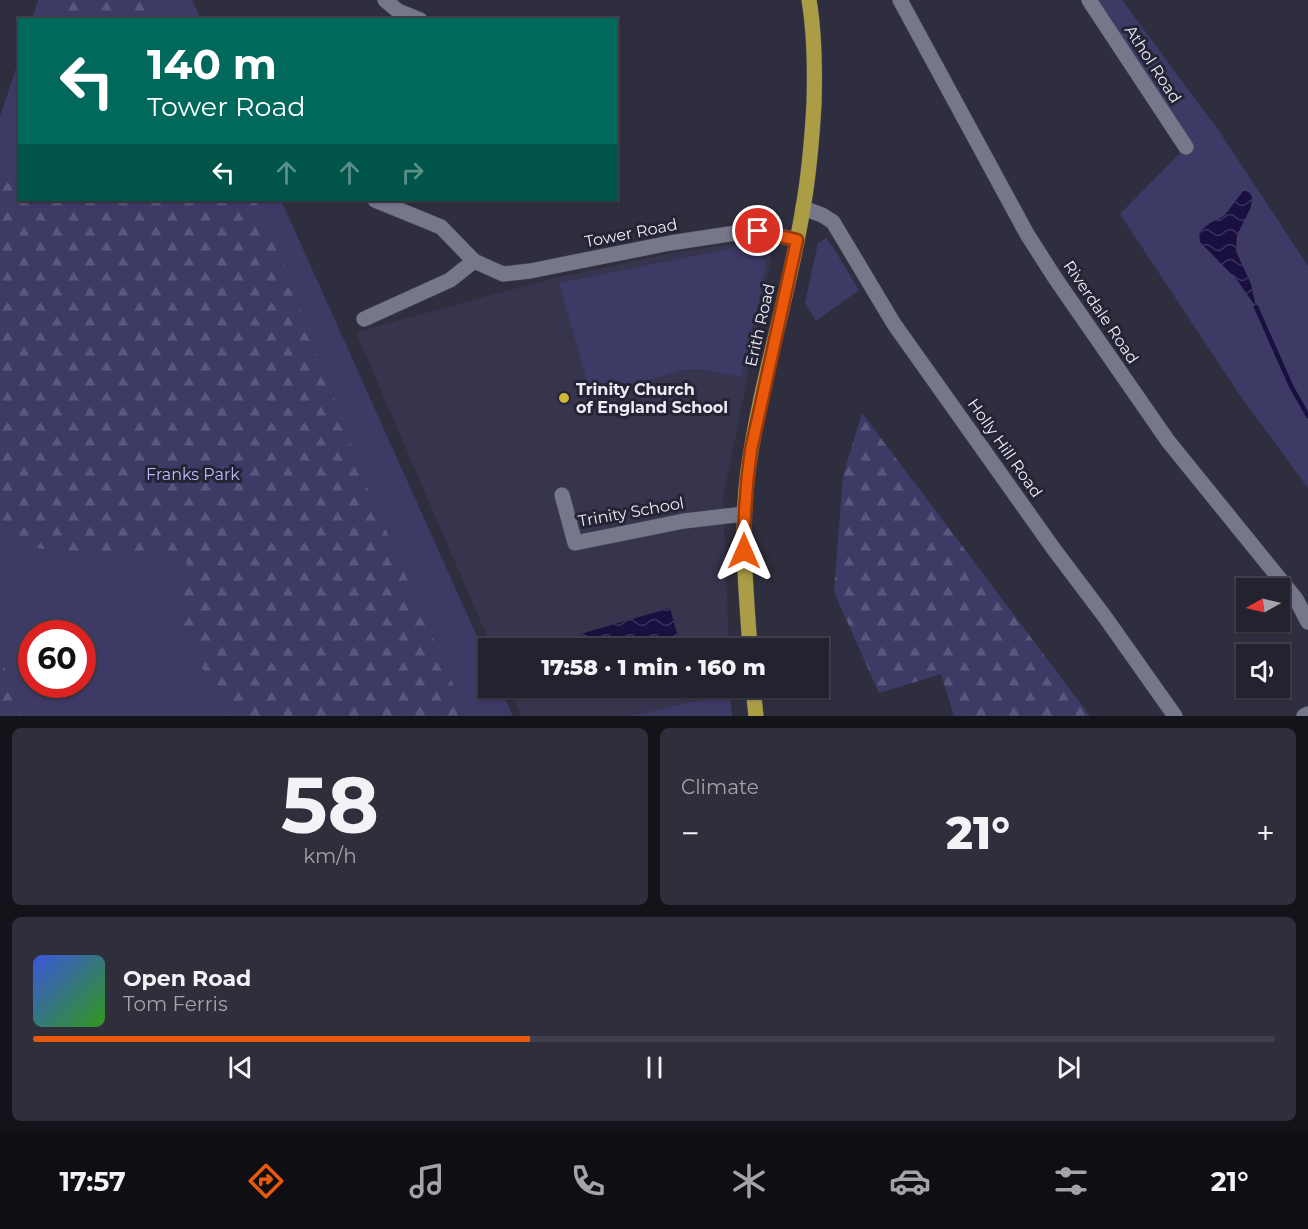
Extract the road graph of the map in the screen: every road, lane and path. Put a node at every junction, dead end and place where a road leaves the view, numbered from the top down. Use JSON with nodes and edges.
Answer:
{"nodes":[{"id":1,"x":385,"y":0,"type":"edge"},
{"id":2,"x":809,"y":0,"type":"edge"},
{"id":3,"x":900,"y":0,"type":"edge"},
{"id":4,"x":1089,"y":0,"type":"edge"},
{"id":5,"x":396,"y":15,"type":"edge"},
{"id":6,"x":1186,"y":147,"type":"dead end"},
{"id":7,"x":377,"y":201,"type":"edge"},
{"id":8,"x":803,"y":208,"type":"junction"},
{"id":9,"x":797,"y":240,"type":"junction"},
{"id":10,"x":474,"y":261,"type":"junction"},
{"id":11,"x":364,"y":319,"type":"dead end"},
{"id":12,"x":562,"y":495,"type":"dead end"},
{"id":13,"x":744,"y":514,"type":"junction"},
{"id":14,"x":1308,"y":622,"type":"edge"},
{"id":15,"x":749,"y":638,"type":"edge"},
{"id":16,"x":754,"y":698,"type":"edge"},
{"id":17,"x":756,"y":716,"type":"edge"},
{"id":18,"x":1175,"y":716,"type":"edge"}],
"edges":[{"from":1,"to":5,"type":"street"},
{"from":2,"to":8,"type":"main road","name":"Erith Road"},
{"from":3,"to":14,"type":"street","name":"Riverdale Road"},
{"from":4,"to":6,"type":"street","name":"Athol Road"},
{"from":7,"to":10,"type":"street","name":"Tower Road"},
{"from":8,"to":9,"type":"main road","name":"Erith Road"},
{"from":8,"to":18,"type":"street","name":"Holly Hill Road"},
{"from":9,"to":10,"type":"street","name":"Tower Road"},
{"from":9,"to":13,"type":"main road","name":"Erith Road"},
{"from":10,"to":11,"type":"street"},
{"from":12,"to":13,"type":"street","name":"Trinity School"},
{"from":13,"to":15,"type":"main road","name":"Erith Road"},
{"from":16,"to":17,"type":"main road"}]}
